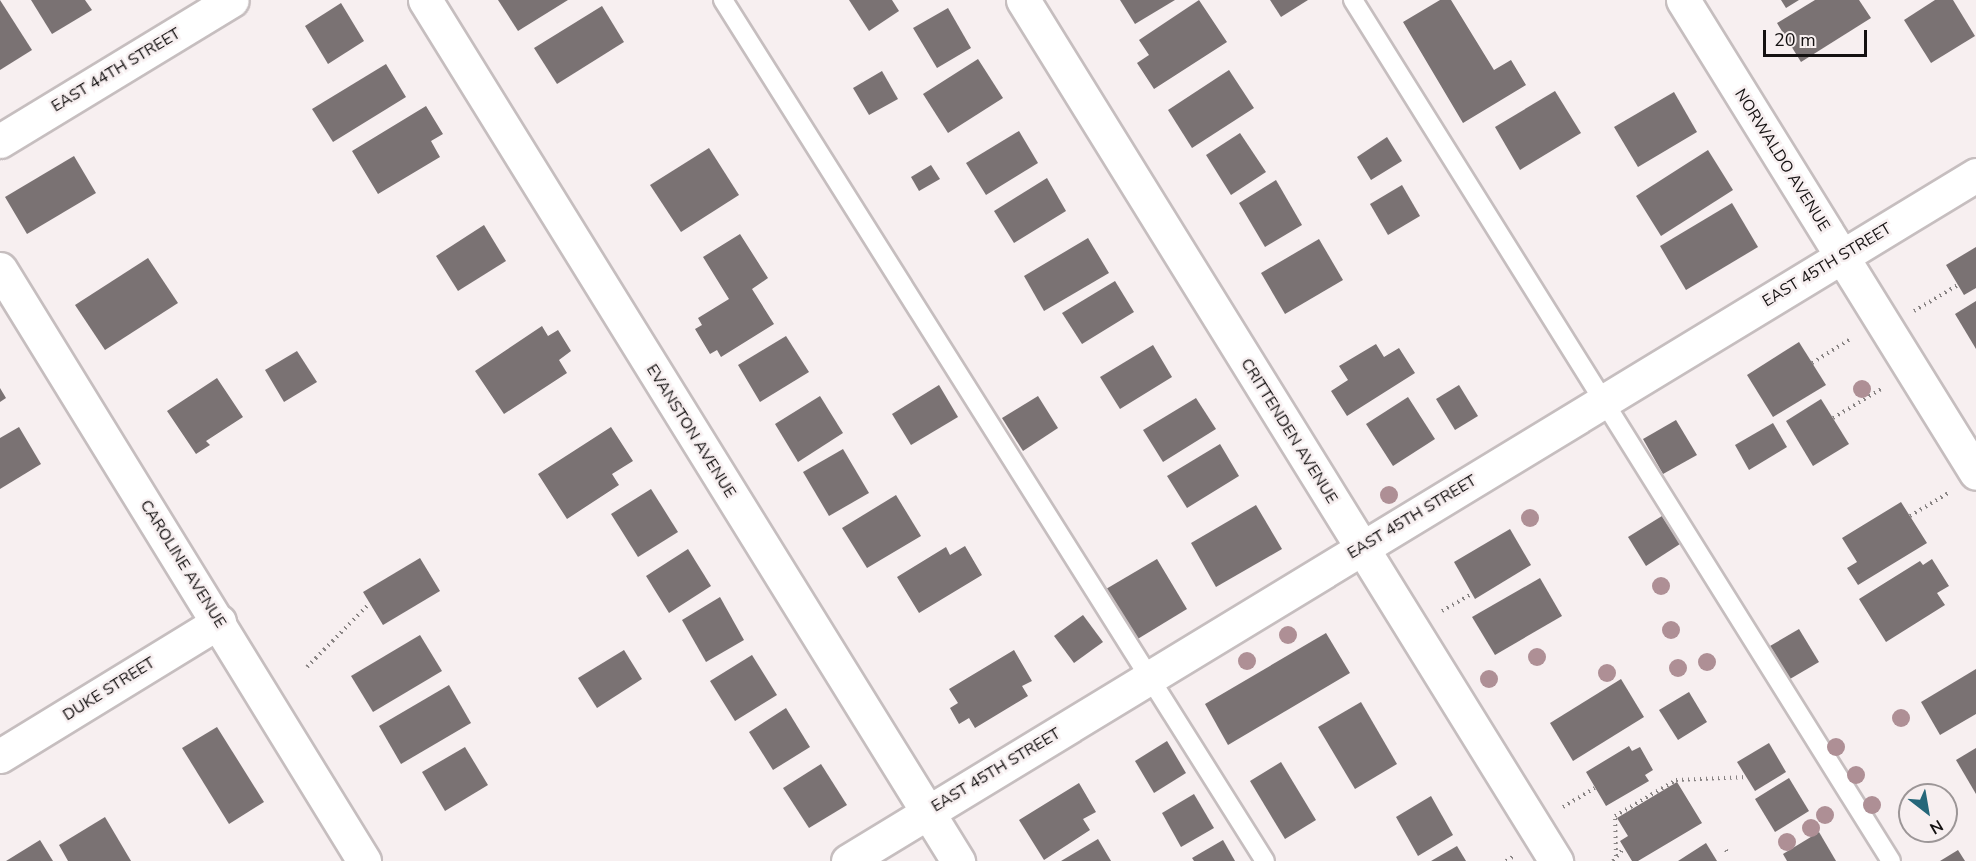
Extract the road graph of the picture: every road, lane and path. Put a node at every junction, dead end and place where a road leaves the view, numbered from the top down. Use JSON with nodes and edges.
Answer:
{"nodes":[{"id":1,"x":232,"y":0,"type":"edge"},
{"id":2,"x":425,"y":0,"type":"edge"},
{"id":3,"x":723,"y":0,"type":"edge"},
{"id":4,"x":1023,"y":0,"type":"edge"},
{"id":5,"x":1353,"y":0,"type":"edge"},
{"id":6,"x":1683,"y":0,"type":"edge"},
{"id":7,"x":0,"y":141,"type":"edge"},
{"id":8,"x":1976,"y":175,"type":"edge"},
{"id":9,"x":1842,"y":256,"type":"junction"},
{"id":10,"x":0,"y":269,"type":"edge"},
{"id":11,"x":1958,"y":285,"type":"dead end"},
{"id":12,"x":1911,"y":313,"type":"dead end"},
{"id":13,"x":1857,"y":334,"type":"dead end"},
{"id":14,"x":1812,"y":363,"type":"dead end"},
{"id":15,"x":1888,"y":384,"type":"dead end"},
{"id":16,"x":1604,"y":401,"type":"junction"},
{"id":17,"x":1833,"y":417,"type":"dead end"},
{"id":18,"x":1965,"y":481,"type":"edge"},
{"id":19,"x":1910,"y":516,"type":"dead end"},
{"id":20,"x":1362,"y":548,"type":"junction"},
{"id":21,"x":1472,"y":594,"type":"dead end"},
{"id":22,"x":370,"y":603,"type":"dead end"},
{"id":23,"x":1439,"y":613,"type":"dead end"},
{"id":24,"x":219,"y":622,"type":"junction"},
{"id":25,"x":307,"y":667,"type":"dead end"},
{"id":26,"x":1150,"y":676,"type":"junction"},
{"id":27,"x":0,"y":756,"type":"edge"},
{"id":28,"x":1747,"y":777,"type":"dead end"},
{"id":29,"x":1595,"y":788,"type":"dead end"},
{"id":30,"x":1559,"y":809,"type":"dead end"},
{"id":31,"x":927,"y":812,"type":"junction"},
{"id":32,"x":1624,"y":848,"type":"dead end"},
{"id":33,"x":1616,"y":856,"type":"junction"},
{"id":34,"x":364,"y":861,"type":"edge"},
{"id":35,"x":848,"y":861,"type":"edge"},
{"id":36,"x":958,"y":861,"type":"edge"},
{"id":37,"x":1265,"y":861,"type":"edge"},
{"id":38,"x":1556,"y":861,"type":"edge"},
{"id":39,"x":1613,"y":861,"type":"edge"},
{"id":40,"x":1891,"y":861,"type":"edge"}],
"edges":[{"from":1,"to":7,"type":"street","name":"EAST 44TH STREET"},
{"from":2,"to":31,"type":"street","name":"EVANSTON AVENUE"},
{"from":3,"to":26,"type":"lane"},
{"from":4,"to":20,"type":"street","name":"CRITTENDEN AVENUE"},
{"from":5,"to":16,"type":"lane"},
{"from":6,"to":9,"type":"street","name":"NORWALDO AVENUE"},
{"from":8,"to":9,"type":"street","name":"EAST 45TH STREET"},
{"from":9,"to":16,"type":"street","name":"EAST 45TH STREET"},
{"from":9,"to":18,"type":"street","name":"NORWALDO AVENUE"},
{"from":10,"to":24,"type":"street","name":"CAROLINE AVENUE"},
{"from":11,"to":12,"type":"path"},
{"from":13,"to":14,"type":"path"},
{"from":15,"to":17,"type":"path"},
{"from":16,"to":20,"type":"street","name":"EAST 45TH STREET"},
{"from":16,"to":40,"type":"lane"},
{"from":18,"to":19,"type":"path"},
{"from":20,"to":26,"type":"street","name":"EAST 45TH STREET"},
{"from":20,"to":38,"type":"street","name":"CRITTENDEN AVENUE"},
{"from":21,"to":23,"type":"path"},
{"from":22,"to":25,"type":"path"},
{"from":24,"to":27,"type":"street","name":"DUKE STREET"},
{"from":24,"to":34,"type":"street","name":"CAROLINE AVENUE"},
{"from":26,"to":31,"type":"street","name":"EAST 45TH STREET"},
{"from":26,"to":37,"type":"lane"},
{"from":28,"to":33,"type":"path"},
{"from":29,"to":30,"type":"path"},
{"from":31,"to":35,"type":"street","name":"EAST 45TH STREET"},
{"from":31,"to":36,"type":"street","name":"EVANSTON AVENUE"},
{"from":32,"to":33,"type":"path"},
{"from":33,"to":39,"type":"path"}]}
